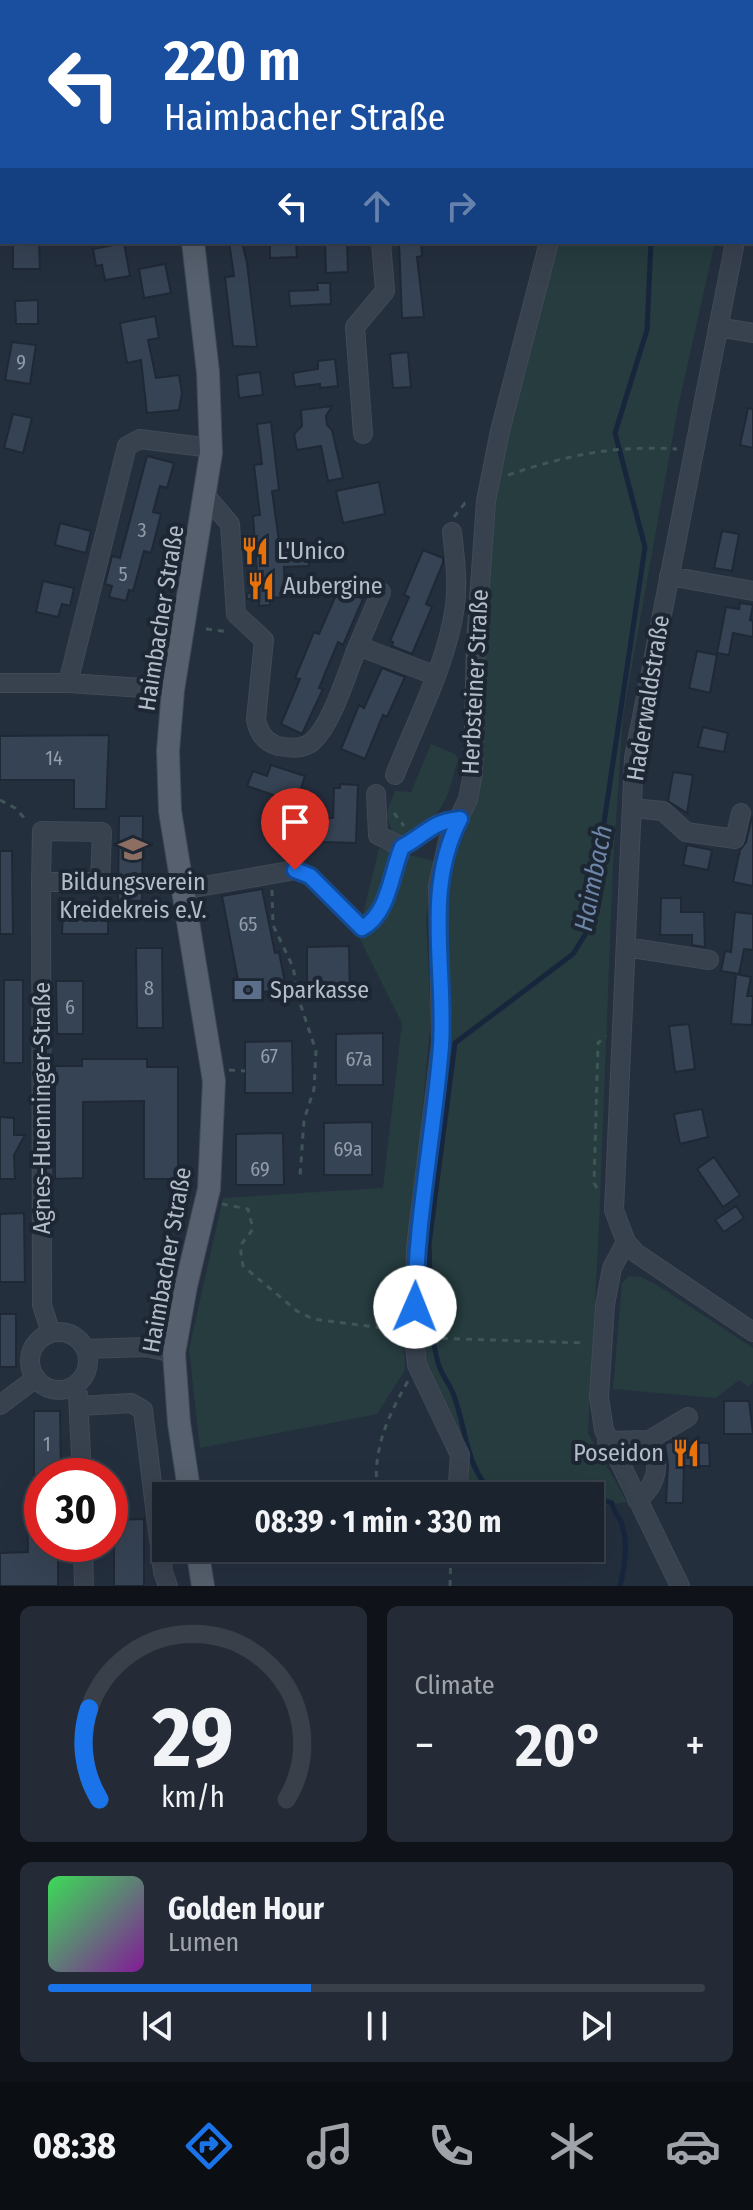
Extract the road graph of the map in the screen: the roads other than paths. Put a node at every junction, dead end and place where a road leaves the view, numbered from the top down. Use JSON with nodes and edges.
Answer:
{"nodes":[{"id":1,"x":193,"y":244,"type":"edge"},
{"id":2,"x":381,"y":244,"type":"edge"},
{"id":3,"x":548,"y":244,"type":"edge"},
{"id":4,"x":735,"y":244,"type":"edge"},
{"id":5,"x":718,"y":327,"type":"junction"},
{"id":6,"x":753,"y":333,"type":"edge"},
{"id":7,"x":363,"y":434,"type":"dead end"},
{"id":8,"x":211,"y":448,"type":"junction"},
{"id":9,"x":206,"y":496,"type":"junction"},
{"id":10,"x":452,"y":532,"type":"road end"},
{"id":11,"x":669,"y":576,"type":"junction"},
{"id":12,"x":753,"y":591,"type":"edge"},
{"id":13,"x":381,"y":592,"type":"dead end"},
{"id":14,"x":358,"y":646,"type":"junction"},
{"id":15,"x":434,"y":675,"type":"junction"},
{"id":16,"x":0,"y":683,"type":"edge"},
{"id":17,"x":68,"y":683,"type":"junction"},
{"id":18,"x":173,"y":690,"type":"junction"},
{"id":19,"x":395,"y":775,"type":"dead end"},
{"id":20,"x":376,"y":794,"type":"dead end"},
{"id":21,"x":632,"y":808,"type":"junction"},
{"id":22,"x":741,"y":813,"type":"dead end"},
{"id":23,"x":460,"y":819,"type":"junction"},
{"id":24,"x":410,"y":843,"type":"junction"},
{"id":25,"x":41,"y":882,"type":"junction"},
{"id":26,"x":182,"y":890,"type":"junction"},
{"id":27,"x":626,"y":947,"type":"junction"},
{"id":28,"x":709,"y":960,"type":"dead end"},
{"id":29,"x":626,"y":1242,"type":"junction"},
{"id":30,"x":42,"y":1253,"type":"junction"},
{"id":31,"x":62,"y":1254,"type":"dead end"},
{"id":32,"x":753,"y":1332,"type":"edge"},
{"id":33,"x":51,"y":1333,"type":"junction"},
{"id":34,"x":86,"y":1349,"type":"junction"},
{"id":35,"x":174,"y":1353,"type":"junction"},
{"id":36,"x":36,"y":1378,"type":"junction"},
{"id":37,"x":73,"y":1386,"type":"junction"},
{"id":38,"x":0,"y":1405,"type":"edge"},
{"id":39,"x":80,"y":1406,"type":"junction"},
{"id":40,"x":688,"y":1417,"type":"dead end"},
{"id":41,"x":649,"y":1440,"type":"junction"},
{"id":42,"x":607,"y":1441,"type":"junction"},
{"id":43,"x":81,"y":1458,"type":"edge"},
{"id":44,"x":188,"y":1482,"type":"edge"},
{"id":45,"x":458,"y":1482,"type":"edge"},
{"id":46,"x":637,"y":1500,"type":"junction"},
{"id":47,"x":83,"y":1562,"type":"edge"},
{"id":48,"x":199,"y":1562,"type":"edge"},
{"id":49,"x":84,"y":1586,"type":"edge"},
{"id":50,"x":168,"y":1586,"type":"edge"},
{"id":51,"x":203,"y":1586,"type":"edge"},
{"id":52,"x":680,"y":1586,"type":"edge"}],
"edges":[{"from":1,"to":8,"type":"main road","name":"Haimbacher Straße"},
{"from":2,"to":7,"type":"street"},
{"from":3,"to":23,"type":"street","name":"Herbsteiner Straße"},
{"from":4,"to":5,"type":"street","name":"Haderwaldstraße"},
{"from":5,"to":6,"type":"street"},
{"from":5,"to":11,"type":"street","name":"Haderwaldstraße"},
{"from":8,"to":9,"type":"main road","name":"Haimbacher Straße"},
{"from":8,"to":17,"type":"street"},
{"from":9,"to":14,"type":"street","name":"Haimbacher Straße"},
{"from":9,"to":18,"type":"main road","name":"Haimbacher Straße"},
{"from":10,"to":15,"type":"street"},
{"from":11,"to":12,"type":"street"},
{"from":11,"to":21,"type":"street","name":"Haderwaldstraße"},
{"from":13,"to":14,"type":"street"},
{"from":14,"to":15,"type":"street"},
{"from":15,"to":19,"type":"street"},
{"from":16,"to":17,"type":"street"},
{"from":17,"to":18,"type":"street"},
{"from":18,"to":26,"type":"main road","name":"Haimbacher Straße"},
{"from":20,"to":24,"type":"street"},
{"from":21,"to":22,"type":"street"},
{"from":21,"to":27,"type":"street","name":"Haderwaldstraße"},
{"from":23,"to":24,"type":"street"},
{"from":23,"to":45,"type":"street","name":"Herbsteiner Straße"},
{"from":24,"to":26,"type":"street"},
{"from":25,"to":25,"type":"street","name":"Agnes-Huenninger-Straße"},
{"from":25,"to":30,"type":"street","name":"Agnes-Huenninger-Straße"},
{"from":26,"to":35,"type":"main road","name":"Haimbacher Straße"},
{"from":27,"to":28,"type":"street"},
{"from":27,"to":29,"type":"street","name":"Haderwaldstraße"},
{"from":29,"to":32,"type":"street","name":"Haderwaldstraße"},
{"from":29,"to":42,"type":"street"},
{"from":30,"to":31,"type":"street"},
{"from":30,"to":33,"type":"street","name":"Agnes-Huenninger-Straße"},
{"from":33,"to":34,"type":"street"},
{"from":33,"to":36,"type":"street"},
{"from":34,"to":35,"type":"street"},
{"from":34,"to":37,"type":"street"},
{"from":35,"to":44,"type":"main road","name":"Haimbacher Straße"},
{"from":36,"to":37,"type":"street"},
{"from":36,"to":38,"type":"street"},
{"from":37,"to":39,"type":"street"},
{"from":39,"to":43,"type":"street"},
{"from":39,"to":50,"type":"street"},
{"from":40,"to":41,"type":"street"},
{"from":41,"to":42,"type":"street"},
{"from":41,"to":46,"type":"street"},
{"from":42,"to":46,"type":"street"},
{"from":46,"to":52,"type":"street"},
{"from":47,"to":49,"type":"street"},
{"from":48,"to":51,"type":"main road"}]}
